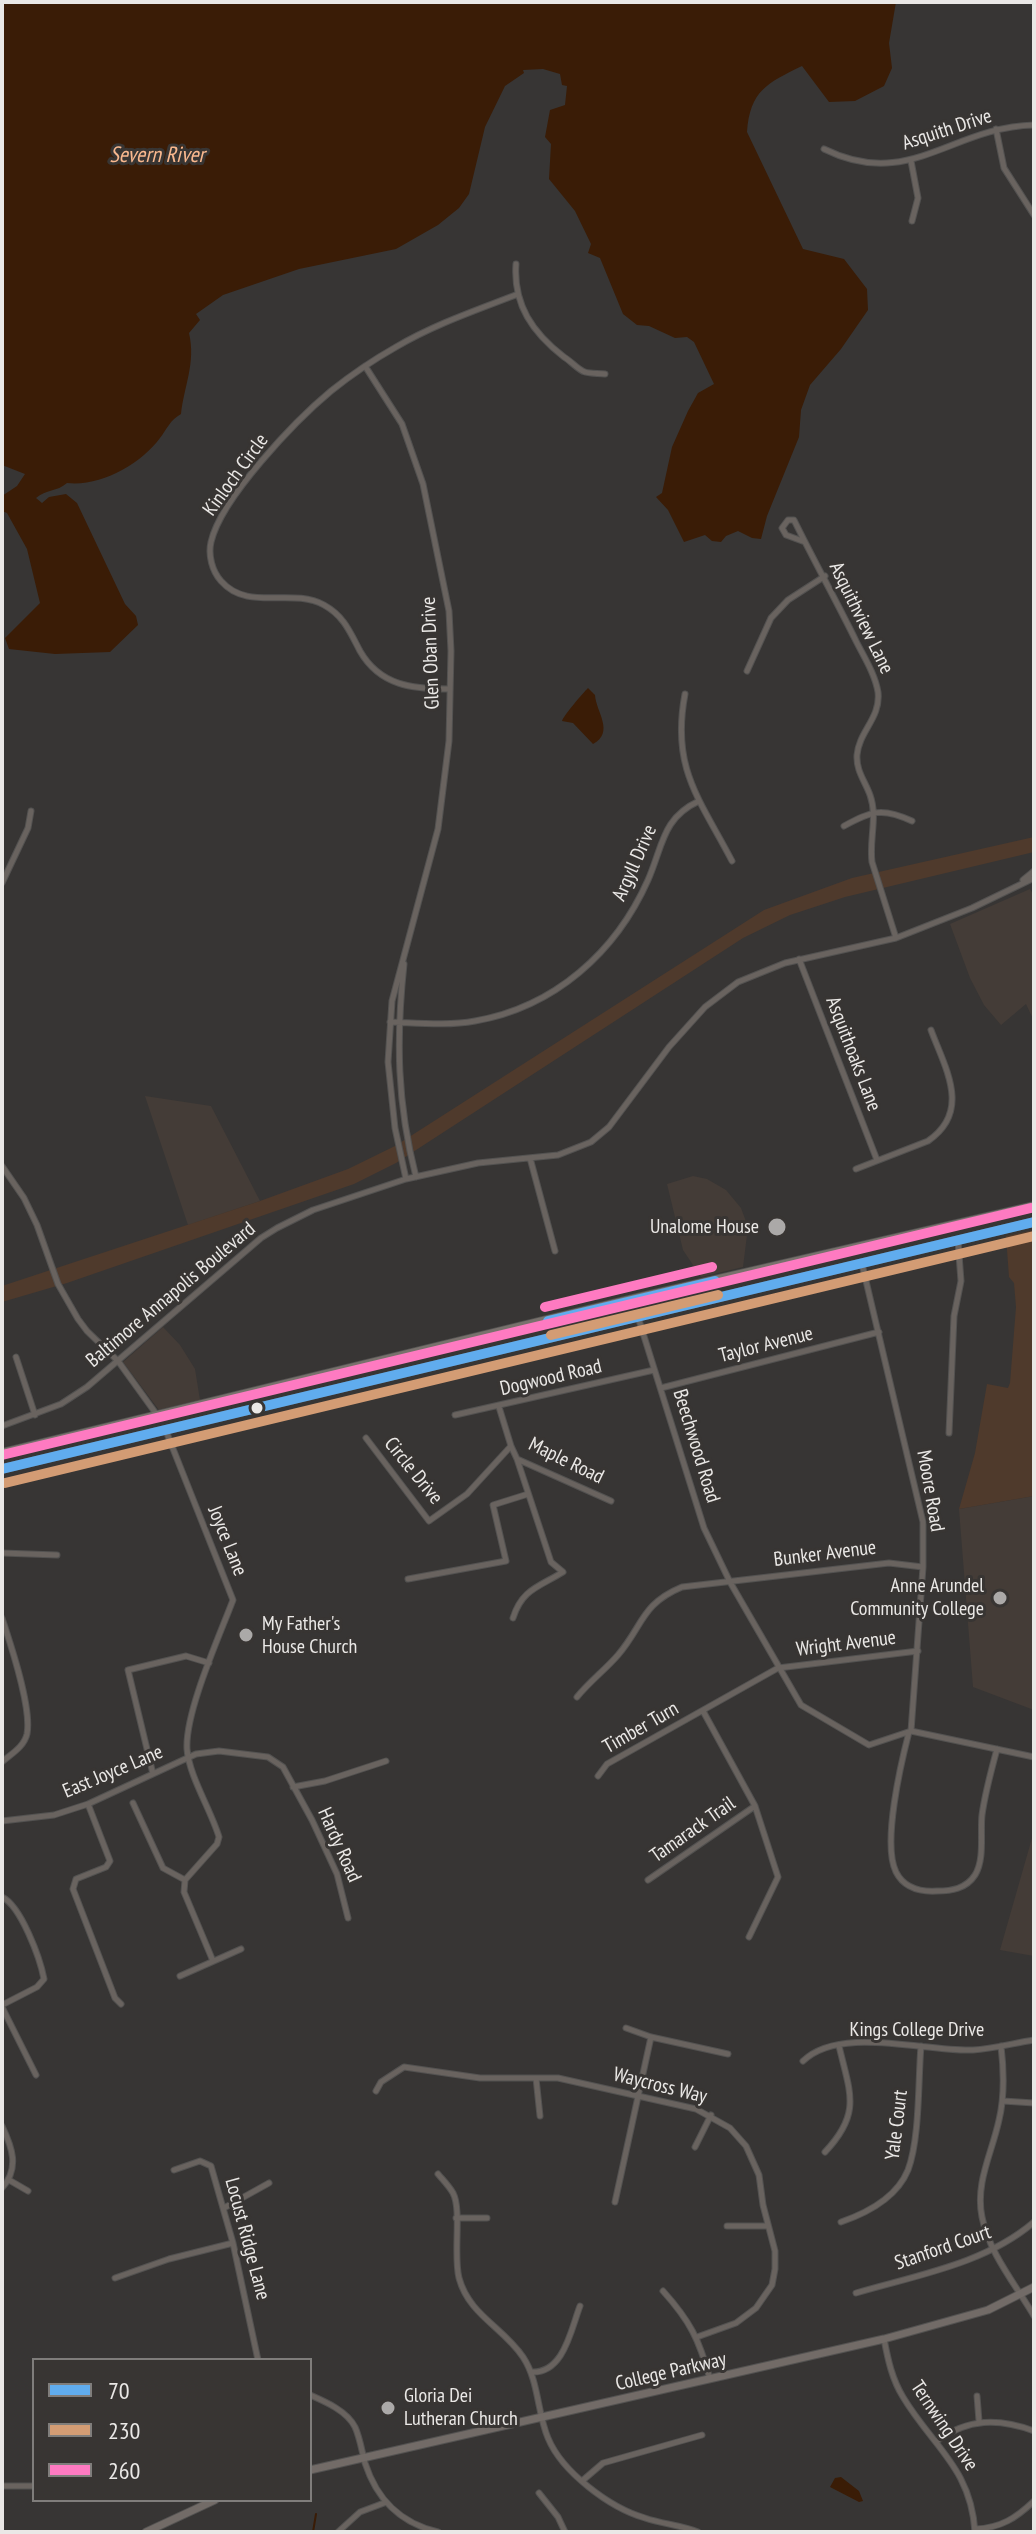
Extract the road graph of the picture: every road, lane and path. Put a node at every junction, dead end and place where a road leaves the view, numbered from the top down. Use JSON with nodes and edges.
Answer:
{"nodes":[{"id":1,"x":1034,"y":125,"type":"edge"},
{"id":2,"x":996,"y":129,"type":"junction"},
{"id":3,"x":824,"y":149,"type":"dead end"},
{"id":4,"x":911,"y":161,"type":"junction"},
{"id":5,"x":1034,"y":215,"type":"edge"},
{"id":6,"x":912,"y":221,"type":"dead end"},
{"id":7,"x":516,"y":264,"type":"dead end"},
{"id":8,"x":518,"y":294,"type":"junction"},
{"id":9,"x":365,"y":366,"type":"junction"},
{"id":10,"x":605,"y":374,"type":"dead end"},
{"id":11,"x":805,"y":542,"type":"junction"},
{"id":12,"x":825,"y":576,"type":"junction"},
{"id":13,"x":747,"y":671,"type":"dead end"},
{"id":14,"x":449,"y":689,"type":"junction"},
{"id":15,"x":685,"y":694,"type":"dead end"},
{"id":16,"x":699,"y":801,"type":"junction"},
{"id":17,"x":31,"y":811,"type":"dead end"},
{"id":18,"x":874,"y":811,"type":"junction"},
{"id":19,"x":912,"y":821,"type":"dead end"},
{"id":20,"x":844,"y":826,"type":"dead end"},
{"id":21,"x":732,"y":861,"type":"dead end"},
{"id":22,"x":1034,"y":871,"type":"edge"},
{"id":23,"x":1034,"y":878,"type":"edge"},
{"id":24,"x":2,"y":883,"type":"edge"},
{"id":25,"x":1015,"y":887,"type":"junction"},
{"id":26,"x":896,"y":938,"type":"junction"},
{"id":27,"x":405,"y":951,"type":"junction"},
{"id":28,"x":799,"y":959,"type":"junction"},
{"id":29,"x":390,"y":1022,"type":"junction"},
{"id":30,"x":398,"y":1023,"type":"junction"},
{"id":31,"x":931,"y":1030,"type":"dead end"},
{"id":32,"x":388,"y":1062,"type":"junction"},
{"id":33,"x":397,"y":1062,"type":"junction"},
{"id":34,"x":392,"y":1097,"type":"junction"},
{"id":35,"x":400,"y":1097,"type":"junction"},
{"id":36,"x":530,"y":1158,"type":"junction"},
{"id":37,"x":877,"y":1160,"type":"junction"},
{"id":38,"x":2,"y":1166,"type":"edge"},
{"id":39,"x":856,"y":1169,"type":"dead end"},
{"id":40,"x":416,"y":1177,"type":"junction"},
{"id":41,"x":406,"y":1179,"type":"junction"},
{"id":42,"x":1034,"y":1206,"type":"edge"},
{"id":43,"x":1034,"y":1222,"type":"edge"},
{"id":44,"x":921,"y":1233,"type":"junction"},
{"id":45,"x":958,"y":1240,"type":"junction"},
{"id":46,"x":924,"y":1247,"type":"junction"},
{"id":47,"x":555,"y":1251,"type":"dead end"},
{"id":48,"x":862,"y":1262,"type":"junction"},
{"id":49,"x":638,"y":1317,"type":"junction"},
{"id":50,"x":519,"y":1328,"type":"junction"},
{"id":51,"x":879,"y":1332,"type":"junction"},
{"id":52,"x":520,"y":1345,"type":"junction"},
{"id":53,"x":16,"y":1357,"type":"dead end"},
{"id":54,"x":118,"y":1361,"type":"junction"},
{"id":55,"x":654,"y":1370,"type":"junction"},
{"id":56,"x":661,"y":1388,"type":"junction"},
{"id":57,"x":206,"y":1404,"type":"junction"},
{"id":58,"x":499,"y":1407,"type":"junction"},
{"id":59,"x":35,"y":1415,"type":"junction"},
{"id":60,"x":455,"y":1415,"type":"dead end"},
{"id":61,"x":157,"y":1416,"type":"junction"},
{"id":62,"x":2,"y":1426,"type":"edge"},
{"id":63,"x":166,"y":1430,"type":"junction"},
{"id":64,"x":949,"y":1433,"type":"dead end"},
{"id":65,"x":132,"y":1438,"type":"junction"},
{"id":66,"x":366,"y":1438,"type":"dead end"},
{"id":67,"x":511,"y":1446,"type":"junction"},
{"id":68,"x":2,"y":1453,"type":"edge"},
{"id":69,"x":517,"y":1459,"type":"junction"},
{"id":70,"x":2,"y":1469,"type":"edge"},
{"id":71,"x":528,"y":1494,"type":"junction"},
{"id":72,"x":611,"y":1501,"type":"dead end"},
{"id":73,"x":2,"y":1553,"type":"edge"},
{"id":74,"x":57,"y":1555,"type":"dead end"},
{"id":75,"x":923,"y":1567,"type":"junction"},
{"id":76,"x":408,"y":1579,"type":"dead end"},
{"id":77,"x":730,"y":1582,"type":"junction"},
{"id":78,"x":2,"y":1618,"type":"edge"},
{"id":79,"x":513,"y":1618,"type":"dead end"},
{"id":80,"x":918,"y":1651,"type":"junction"},
{"id":81,"x":210,"y":1663,"type":"junction"},
{"id":82,"x":778,"y":1668,"type":"junction"},
{"id":83,"x":577,"y":1697,"type":"dead end"},
{"id":84,"x":703,"y":1711,"type":"junction"},
{"id":85,"x":910,"y":1731,"type":"junction"},
{"id":86,"x":997,"y":1749,"type":"junction"},
{"id":87,"x":189,"y":1757,"type":"junction"},
{"id":88,"x":1034,"y":1757,"type":"edge"},
{"id":89,"x":386,"y":1761,"type":"dead end"},
{"id":90,"x":2,"y":1762,"type":"edge"},
{"id":91,"x":153,"y":1774,"type":"junction"},
{"id":92,"x":598,"y":1776,"type":"dead end"},
{"id":93,"x":293,"y":1787,"type":"junction"},
{"id":94,"x":133,"y":1803,"type":"dead end"},
{"id":95,"x":88,"y":1804,"type":"junction"},
{"id":96,"x":755,"y":1806,"type":"junction"},
{"id":97,"x":2,"y":1821,"type":"edge"},
{"id":98,"x":185,"y":1880,"type":"junction"},
{"id":99,"x":648,"y":1880,"type":"dead end"},
{"id":100,"x":2,"y":1897,"type":"edge"},
{"id":101,"x":348,"y":1918,"type":"dead end"},
{"id":102,"x":749,"y":1937,"type":"dead end"},
{"id":103,"x":241,"y":1949,"type":"dead end"},
{"id":104,"x":213,"y":1961,"type":"junction"},
{"id":105,"x":180,"y":1976,"type":"dead end"},
{"id":106,"x":121,"y":2004,"type":"dead end"},
{"id":107,"x":2,"y":2006,"type":"edge"},
{"id":108,"x":626,"y":2028,"type":"dead end"},
{"id":109,"x":651,"y":2037,"type":"junction"},
{"id":110,"x":1034,"y":2040,"type":"edge"},
{"id":111,"x":839,"y":2046,"type":"junction"},
{"id":112,"x":921,"y":2046,"type":"junction"},
{"id":113,"x":1001,"y":2046,"type":"junction"},
{"id":114,"x":728,"y":2054,"type":"dead end"},
{"id":115,"x":803,"y":2061,"type":"dead end"},
{"id":116,"x":36,"y":2075,"type":"dead end"},
{"id":117,"x":536,"y":2078,"type":"junction"},
{"id":118,"x":376,"y":2091,"type":"dead end"},
{"id":119,"x":638,"y":2095,"type":"junction"},
{"id":120,"x":1003,"y":2101,"type":"junction"},
{"id":121,"x":1034,"y":2103,"type":"edge"},
{"id":122,"x":711,"y":2115,"type":"junction"},
{"id":123,"x":540,"y":2116,"type":"dead end"},
{"id":124,"x":2,"y":2126,"type":"edge"},
{"id":125,"x":695,"y":2147,"type":"dead end"},
{"id":126,"x":825,"y":2152,"type":"dead end"},
{"id":127,"x":174,"y":2170,"type":"dead end"},
{"id":128,"x":438,"y":2174,"type":"dead end"},
{"id":129,"x":9,"y":2180,"type":"junction"},
{"id":130,"x":269,"y":2183,"type":"dead end"},
{"id":131,"x":2,"y":2188,"type":"edge"},
{"id":132,"x":28,"y":2191,"type":"dead end"},
{"id":133,"x":615,"y":2202,"type":"dead end"},
{"id":134,"x":224,"y":2208,"type":"junction"},
{"id":135,"x":456,"y":2218,"type":"junction"},
{"id":136,"x":487,"y":2218,"type":"dead end"},
{"id":137,"x":841,"y":2222,"type":"dead end"},
{"id":138,"x":1034,"y":2222,"type":"edge"},
{"id":139,"x":727,"y":2226,"type":"dead end"},
{"id":140,"x":768,"y":2226,"type":"junction"},
{"id":141,"x":233,"y":2243,"type":"junction"},
{"id":142,"x":994,"y":2250,"type":"junction"},
{"id":143,"x":115,"y":2278,"type":"dead end"},
{"id":144,"x":1034,"y":2287,"type":"edge"},
{"id":145,"x":663,"y":2291,"type":"dead end"},
{"id":146,"x":856,"y":2293,"type":"dead end"},
{"id":147,"x":1022,"y":2295,"type":"junction"},
{"id":148,"x":580,"y":2306,"type":"dead end"},
{"id":149,"x":1034,"y":2316,"type":"edge"},
{"id":150,"x":697,"y":2337,"type":"junction"},
{"id":151,"x":884,"y":2339,"type":"junction"},
{"id":152,"x":258,"y":2358,"type":"edge"},
{"id":153,"x":531,"y":2372,"type":"junction"},
{"id":154,"x":710,"y":2380,"type":"junction"},
{"id":155,"x":312,"y":2396,"type":"edge"},
{"id":156,"x":977,"y":2396,"type":"dead end"},
{"id":157,"x":542,"y":2417,"type":"junction"},
{"id":158,"x":979,"y":2421,"type":"junction"},
{"id":159,"x":1034,"y":2431,"type":"edge"},
{"id":160,"x":702,"y":2435,"type":"dead end"},
{"id":161,"x":937,"y":2441,"type":"junction"},
{"id":162,"x":364,"y":2458,"type":"junction"},
{"id":163,"x":312,"y":2470,"type":"edge"},
{"id":164,"x":582,"y":2481,"type":"junction"},
{"id":165,"x":2,"y":2486,"type":"edge"},
{"id":166,"x":32,"y":2486,"type":"edge"},
{"id":167,"x":539,"y":2493,"type":"dead end"},
{"id":168,"x":1034,"y":2501,"type":"edge"},
{"id":169,"x":211,"y":2502,"type":"edge"},
{"id":170,"x":384,"y":2503,"type":"junction"},
{"id":171,"x":975,"y":2530,"type":"edge"},
{"id":172,"x":146,"y":2532,"type":"edge"},
{"id":173,"x":338,"y":2532,"type":"edge"},
{"id":174,"x":438,"y":2532,"type":"edge"},
{"id":175,"x":565,"y":2532,"type":"edge"},
{"id":176,"x":698,"y":2532,"type":"edge"}],
"edges":[{"from":1,"to":2,"type":"street","name":"Asquith Drive"},
{"from":2,"to":4,"type":"street","name":"Asquith Drive"},
{"from":2,"to":5,"type":"street"},
{"from":3,"to":4,"type":"street","name":"Asquith Drive"},
{"from":4,"to":6,"type":"street"},
{"from":7,"to":8,"type":"street"},
{"from":8,"to":9,"type":"street","name":"Kinloch Circle"},
{"from":8,"to":10,"type":"street"},
{"from":9,"to":14,"type":"street","name":"Glen Oban Drive"},
{"from":9,"to":14,"type":"street","name":"Kinloch Circle"},
{"from":11,"to":11,"type":"street","name":"Asquithview Lane"},
{"from":11,"to":12,"type":"street","name":"Asquithview Lane"},
{"from":12,"to":13,"type":"street"},
{"from":12,"to":18,"type":"street","name":"Asquithview Lane"},
{"from":14,"to":27,"type":"street","name":"Glen Oban Drive"},
{"from":15,"to":16,"type":"street"},
{"from":16,"to":21,"type":"street"},
{"from":16,"to":30,"type":"street","name":"Argyll Drive"},
{"from":17,"to":24,"type":"street"},
{"from":18,"to":19,"type":"street"},
{"from":18,"to":20,"type":"street"},
{"from":18,"to":26,"type":"street","name":"Asquithview Lane"},
{"from":22,"to":25,"type":"street"},
{"from":23,"to":25,"type":"street","name":"Baltimore Annapolis Boulevard"},
{"from":25,"to":26,"type":"street","name":"Baltimore Annapolis Boulevard"},
{"from":26,"to":28,"type":"street","name":"Baltimore Annapolis Boulevard"},
{"from":27,"to":29,"type":"street","name":"Glen Oban Drive"},
{"from":27,"to":30,"type":"street","name":"Glen Oban Drive"},
{"from":28,"to":36,"type":"street","name":"Baltimore Annapolis Boulevard"},
{"from":28,"to":37,"type":"street","name":"Asquithoaks Lane"},
{"from":29,"to":30,"type":"street","name":"Argyll Drive"},
{"from":29,"to":32,"type":"street","name":"Glen Oban Drive"},
{"from":30,"to":33,"type":"street","name":"Glen Oban Drive"},
{"from":31,"to":37,"type":"street"},
{"from":32,"to":33,"type":"street"},
{"from":32,"to":34,"type":"street","name":"Glen Oban Drive"},
{"from":33,"to":35,"type":"street","name":"Glen Oban Drive"},
{"from":34,"to":35,"type":"street"},
{"from":34,"to":41,"type":"street","name":"Glen Oban Drive"},
{"from":35,"to":40,"type":"street","name":"Glen Oban Drive"},
{"from":36,"to":40,"type":"street","name":"Baltimore Annapolis Boulevard"},
{"from":36,"to":47,"type":"street"},
{"from":37,"to":39,"type":"street"},
{"from":38,"to":54,"type":"street"},
{"from":40,"to":41,"type":"street","name":"Baltimore Annapolis Boulevard"},
{"from":41,"to":54,"type":"street","name":"Baltimore Annapolis Boulevard"},
{"from":42,"to":44,"type":"highway"},
{"from":43,"to":45,"type":"highway"},
{"from":44,"to":46,"type":"highway"},
{"from":44,"to":50,"type":"highway"},
{"from":45,"to":46,"type":"highway"},
{"from":45,"to":64,"type":"street"},
{"from":46,"to":48,"type":"highway"},
{"from":48,"to":49,"type":"highway"},
{"from":48,"to":51,"type":"street","name":"Moore Road"},
{"from":49,"to":52,"type":"highway"},
{"from":49,"to":55,"type":"street","name":"Beechwood Road"},
{"from":50,"to":52,"type":"highway"},
{"from":50,"to":57,"type":"highway"},
{"from":51,"to":56,"type":"street","name":"Taylor Avenue"},
{"from":51,"to":75,"type":"street","name":"Moore Road"},
{"from":52,"to":63,"type":"highway"},
{"from":53,"to":59,"type":"street"},
{"from":54,"to":59,"type":"street","name":"Baltimore Annapolis Boulevard"},
{"from":54,"to":61,"type":"street"},
{"from":55,"to":56,"type":"street","name":"Beechwood Road"},
{"from":55,"to":58,"type":"street","name":"Dogwood Road"},
{"from":56,"to":77,"type":"street","name":"Beechwood Road"},
{"from":57,"to":61,"type":"highway"},
{"from":57,"to":63,"type":"highway"},
{"from":58,"to":60,"type":"street","name":"Dogwood Road"},
{"from":58,"to":67,"type":"street"},
{"from":59,"to":62,"type":"street","name":"Baltimore Annapolis Boulevard"},
{"from":61,"to":65,"type":"highway"},
{"from":61,"to":68,"type":"highway"},
{"from":63,"to":65,"type":"highway"},
{"from":63,"to":81,"type":"street","name":"Joyce Lane"},
{"from":65,"to":70,"type":"highway"},
{"from":66,"to":67,"type":"street","name":"Circle Drive"},
{"from":67,"to":69,"type":"street","name":"Maple Road"},
{"from":69,"to":71,"type":"street"},
{"from":69,"to":72,"type":"street","name":"Maple Road"},
{"from":71,"to":76,"type":"street"},
{"from":71,"to":79,"type":"street"},
{"from":73,"to":74,"type":"street"},
{"from":75,"to":77,"type":"street","name":"Bunker Avenue"},
{"from":75,"to":80,"type":"street","name":"Moore Road"},
{"from":77,"to":82,"type":"street","name":"Beechwood Road"},
{"from":77,"to":83,"type":"street","name":"Bunker Avenue"},
{"from":78,"to":90,"type":"street"},
{"from":80,"to":82,"type":"street","name":"Wright Avenue"},
{"from":80,"to":85,"type":"street","name":"Moore Road"},
{"from":81,"to":87,"type":"street","name":"Joyce Lane"},
{"from":81,"to":91,"type":"street"},
{"from":82,"to":84,"type":"street","name":"Timber Turn"},
{"from":82,"to":85,"type":"street","name":"Beechwood Road"},
{"from":84,"to":92,"type":"street","name":"Timber Turn"},
{"from":84,"to":96,"type":"street"},
{"from":85,"to":86,"type":"street"},
{"from":85,"to":86,"type":"street","name":"Moore Road"},
{"from":86,"to":88,"type":"street"},
{"from":87,"to":91,"type":"street","name":"East Joyce Lane"},
{"from":87,"to":93,"type":"street","name":"East Joyce Lane"},
{"from":87,"to":98,"type":"street"},
{"from":89,"to":93,"type":"street"},
{"from":91,"to":95,"type":"street","name":"East Joyce Lane"},
{"from":93,"to":101,"type":"street","name":"Hardy Road"},
{"from":94,"to":98,"type":"street"},
{"from":95,"to":97,"type":"street","name":"East Joyce Lane"},
{"from":95,"to":106,"type":"street"},
{"from":96,"to":99,"type":"street","name":"Tamarack Trail"},
{"from":96,"to":102,"type":"street"},
{"from":98,"to":104,"type":"street"},
{"from":100,"to":107,"type":"street"},
{"from":103,"to":104,"type":"street"},
{"from":104,"to":105,"type":"street"},
{"from":107,"to":116,"type":"street"},
{"from":108,"to":109,"type":"street"},
{"from":109,"to":114,"type":"street"},
{"from":109,"to":119,"type":"street"},
{"from":110,"to":113,"type":"street","name":"Kings College Drive"},
{"from":111,"to":112,"type":"street","name":"Kings College Drive"},
{"from":111,"to":115,"type":"street","name":"Kings College Drive"},
{"from":111,"to":126,"type":"street"},
{"from":112,"to":113,"type":"street","name":"Kings College Drive"},
{"from":112,"to":137,"type":"street","name":"Yale Court"},
{"from":113,"to":120,"type":"street"},
{"from":117,"to":118,"type":"street","name":"Waycross Way"},
{"from":117,"to":119,"type":"street","name":"Waycross Way"},
{"from":117,"to":123,"type":"street"},
{"from":119,"to":122,"type":"street","name":"Waycross Way"},
{"from":119,"to":133,"type":"street"},
{"from":120,"to":121,"type":"street"},
{"from":120,"to":142,"type":"street"},
{"from":122,"to":125,"type":"street"},
{"from":122,"to":140,"type":"street","name":"Waycross Way"},
{"from":124,"to":129,"type":"street"},
{"from":127,"to":134,"type":"street","name":"Locust Ridge Lane"},
{"from":128,"to":135,"type":"street"},
{"from":129,"to":131,"type":"street"},
{"from":129,"to":132,"type":"street"},
{"from":130,"to":134,"type":"street"},
{"from":134,"to":141,"type":"street","name":"Locust Ridge Lane"},
{"from":135,"to":136,"type":"street"},
{"from":135,"to":153,"type":"street"},
{"from":138,"to":142,"type":"street","name":"Stanford Court"},
{"from":139,"to":140,"type":"street"},
{"from":140,"to":150,"type":"street","name":"Waycross Way"},
{"from":141,"to":143,"type":"street"},
{"from":141,"to":152,"type":"street","name":"Locust Ridge Lane"},
{"from":142,"to":146,"type":"street","name":"Stanford Court"},
{"from":142,"to":147,"type":"street"},
{"from":144,"to":147,"type":"main road","name":"College Parkway"},
{"from":145,"to":150,"type":"street"},
{"from":147,"to":149,"type":"street"},
{"from":147,"to":151,"type":"main road","name":"College Parkway"},
{"from":148,"to":153,"type":"street"},
{"from":150,"to":154,"type":"street"},
{"from":151,"to":154,"type":"main road","name":"College Parkway"},
{"from":151,"to":161,"type":"street","name":"Ternwing Drive"},
{"from":153,"to":157,"type":"street"},
{"from":154,"to":157,"type":"main road","name":"College Parkway"},
{"from":155,"to":162,"type":"street"},
{"from":156,"to":158,"type":"street"},
{"from":157,"to":162,"type":"main road","name":"College Parkway"},
{"from":157,"to":164,"type":"street"},
{"from":158,"to":159,"type":"street"},
{"from":158,"to":161,"type":"street"},
{"from":160,"to":164,"type":"street"},
{"from":161,"to":171,"type":"street","name":"Ternwing Drive"},
{"from":162,"to":163,"type":"main road","name":"College Parkway"},
{"from":162,"to":170,"type":"street"},
{"from":164,"to":176,"type":"street"},
{"from":165,"to":166,"type":"street"},
{"from":167,"to":175,"type":"street"},
{"from":168,"to":171,"type":"street"},
{"from":169,"to":172,"type":"main road"},
{"from":170,"to":173,"type":"street"},
{"from":170,"to":174,"type":"street"}]}
